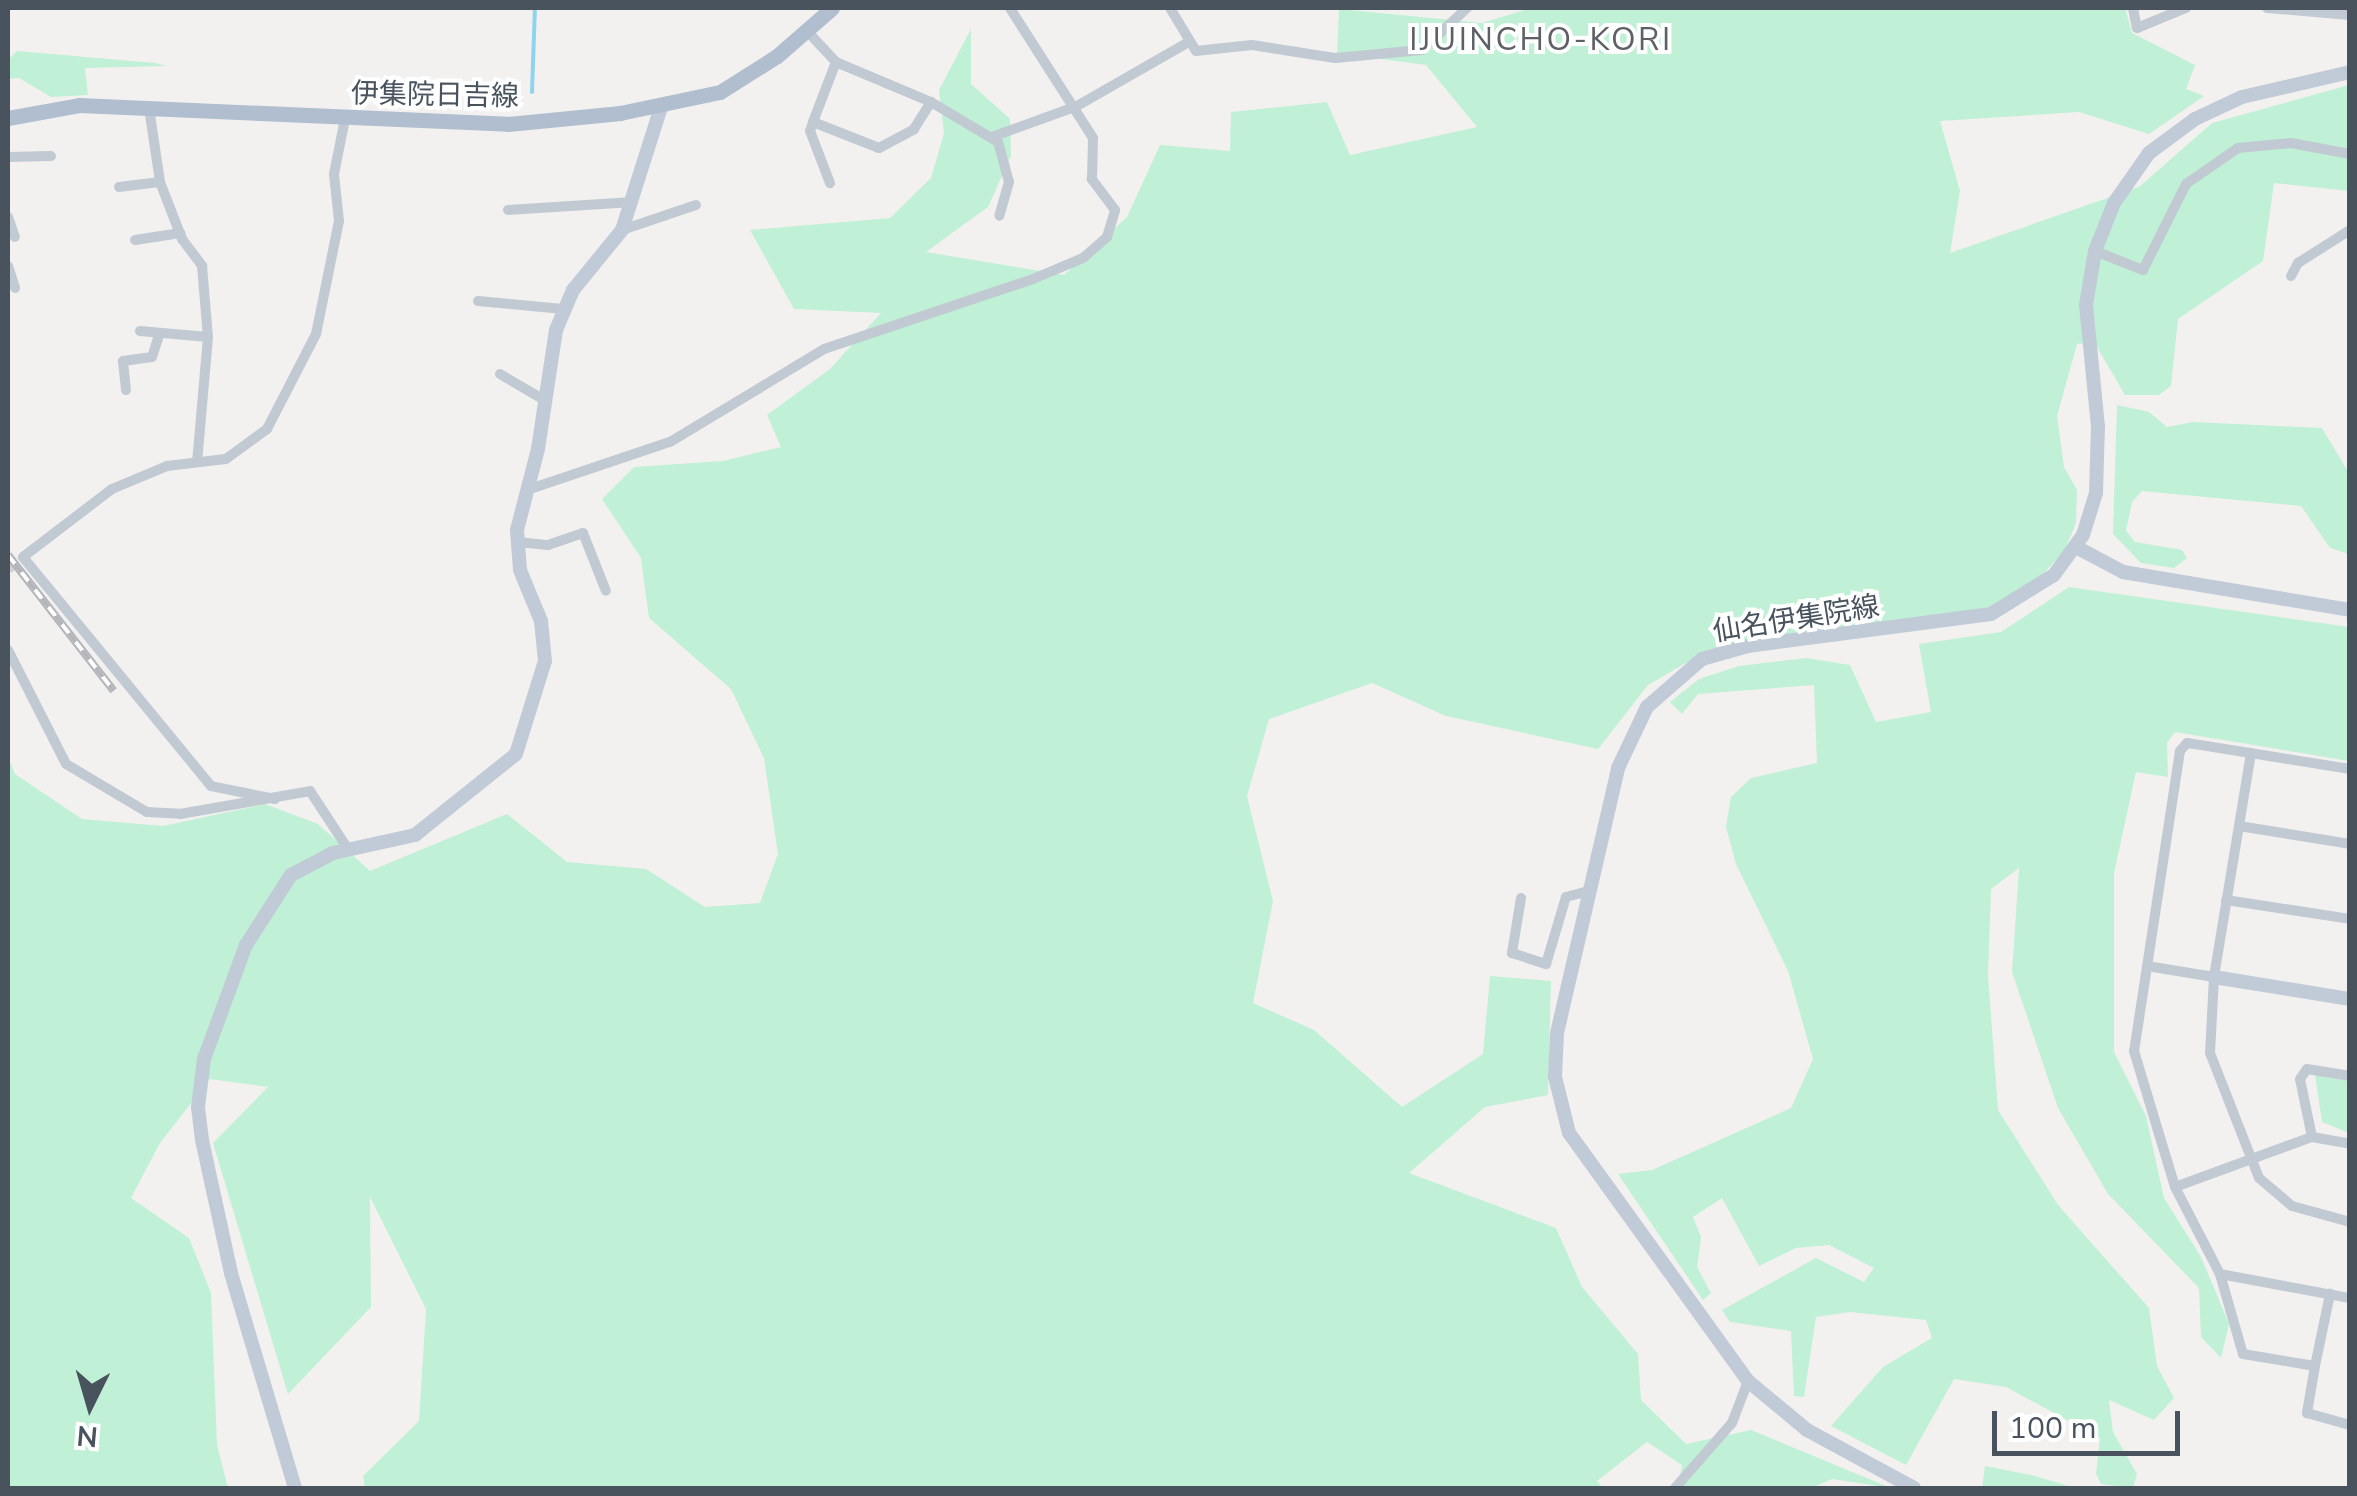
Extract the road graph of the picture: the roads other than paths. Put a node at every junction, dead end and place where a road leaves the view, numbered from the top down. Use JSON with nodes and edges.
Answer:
{"nodes":[{"id":1,"x":832,"y":8,"type":"edge"},
{"id":2,"x":1010,"y":8,"type":"edge"},
{"id":3,"x":1170,"y":8,"type":"edge"},
{"id":4,"x":1467,"y":8,"type":"edge"},
{"id":5,"x":2133,"y":8,"type":"edge"},
{"id":6,"x":2186,"y":8,"type":"edge"},
{"id":7,"x":2267,"y":8,"type":"edge"},
{"id":8,"x":2291,"y":10,"type":"edge"},
{"id":9,"x":2350,"y":14,"type":"edge"},
{"id":10,"x":806,"y":31,"type":"junction"},
{"id":11,"x":1187,"y":44,"type":"junction"},
{"id":12,"x":836,"y":62,"type":"junction"},
{"id":13,"x":2350,"y":72,"type":"edge"},
{"id":14,"x":932,"y":102,"type":"junction"},
{"id":15,"x":661,"y":106,"type":"junction"},
{"id":16,"x":1077,"y":106,"type":"junction"},
{"id":17,"x":150,"y":108,"type":"junction"},
{"id":18,"x":8,"y":118,"type":"edge"},
{"id":19,"x":345,"y":119,"type":"junction"},
{"id":20,"x":813,"y":122,"type":"junction"},
{"id":21,"x":992,"y":137,"type":"junction"},
{"id":22,"x":2350,"y":154,"type":"edge"},
{"id":23,"x":51,"y":156,"type":"dead end"},
{"id":24,"x":8,"y":157,"type":"edge"},
{"id":25,"x":160,"y":182,"type":"junction"},
{"id":26,"x":830,"y":184,"type":"dead end"},
{"id":27,"x":119,"y":187,"type":"dead end"},
{"id":28,"x":633,"y":202,"type":"junction"},
{"id":29,"x":696,"y":206,"type":"dead end"},
{"id":30,"x":508,"y":210,"type":"dead end"},
{"id":31,"x":8,"y":216,"type":"edge"},
{"id":32,"x":998,"y":216,"type":"dead end"},
{"id":33,"x":622,"y":230,"type":"junction"},
{"id":34,"x":2350,"y":230,"type":"edge"},
{"id":35,"x":180,"y":232,"type":"junction"},
{"id":36,"x":15,"y":237,"type":"dead end"},
{"id":37,"x":135,"y":240,"type":"dead end"},
{"id":38,"x":2095,"y":251,"type":"junction"},
{"id":39,"x":8,"y":266,"type":"edge"},
{"id":40,"x":2290,"y":276,"type":"dead end"},
{"id":41,"x":15,"y":288,"type":"dead end"},
{"id":42,"x":478,"y":301,"type":"dead end"},
{"id":43,"x":563,"y":309,"type":"junction"},
{"id":44,"x":140,"y":331,"type":"dead end"},
{"id":45,"x":160,"y":332,"type":"junction"},
{"id":46,"x":208,"y":337,"type":"junction"},
{"id":47,"x":500,"y":374,"type":"dead end"},
{"id":48,"x":126,"y":390,"type":"dead end"},
{"id":49,"x":546,"y":401,"type":"junction"},
{"id":50,"x":196,"y":462,"type":"junction"},
{"id":51,"x":526,"y":490,"type":"junction"},
{"id":52,"x":518,"y":542,"type":"junction"},
{"id":53,"x":2076,"y":548,"type":"junction"},
{"id":54,"x":606,"y":591,"type":"dead end"},
{"id":55,"x":2350,"y":610,"type":"edge"},
{"id":56,"x":8,"y":650,"type":"edge"},
{"id":57,"x":2250,"y":753,"type":"junction"},
{"id":58,"x":2350,"y":769,"type":"edge"},
{"id":59,"x":275,"y":798,"type":"junction"},
{"id":60,"x":2239,"y":826,"type":"junction"},
{"id":61,"x":2350,"y":844,"type":"edge"},
{"id":62,"x":348,"y":848,"type":"junction"},
{"id":63,"x":1588,"y":891,"type":"junction"},
{"id":64,"x":1521,"y":898,"type":"dead end"},
{"id":65,"x":2226,"y":900,"type":"junction"},
{"id":66,"x":2350,"y":920,"type":"edge"},
{"id":67,"x":2146,"y":966,"type":"junction"},
{"id":68,"x":2214,"y":977,"type":"junction"},
{"id":69,"x":2350,"y":999,"type":"edge"},
{"id":70,"x":2350,"y":1076,"type":"edge"},
{"id":71,"x":2312,"y":1136,"type":"junction"},
{"id":72,"x":2350,"y":1144,"type":"edge"},
{"id":73,"x":2248,"y":1161,"type":"junction"},
{"id":74,"x":2175,"y":1187,"type":"junction"},
{"id":75,"x":2350,"y":1222,"type":"edge"},
{"id":76,"x":2220,"y":1274,"type":"junction"},
{"id":77,"x":2330,"y":1294,"type":"junction"},
{"id":78,"x":2350,"y":1298,"type":"edge"},
{"id":79,"x":2315,"y":1366,"type":"junction"},
{"id":80,"x":1748,"y":1381,"type":"junction"},
{"id":81,"x":2350,"y":1425,"type":"edge"},
{"id":82,"x":295,"y":1488,"type":"edge"},
{"id":83,"x":1675,"y":1488,"type":"edge"},
{"id":84,"x":1914,"y":1488,"type":"edge"}],
"edges":[{"from":1,"to":10,"type":"main road","name":"伊集院日吉線"},
{"from":2,"to":16,"type":"street"},
{"from":3,"to":11,"type":"street"},
{"from":4,"to":11,"type":"street"},
{"from":5,"to":6,"type":"street"},
{"from":7,"to":8,"type":"street"},
{"from":8,"to":9,"type":"street"},
{"from":10,"to":12,"type":"street"},
{"from":10,"to":15,"type":"main road","name":"伊集院日吉線"},
{"from":11,"to":16,"type":"street"},
{"from":12,"to":14,"type":"street"},
{"from":12,"to":20,"type":"street"},
{"from":13,"to":38,"type":"main road","name":"仙名伊集院線"},
{"from":14,"to":20,"type":"street"},
{"from":14,"to":21,"type":"street"},
{"from":15,"to":19,"type":"main road","name":"伊集院日吉線"},
{"from":15,"to":28,"type":"main road"},
{"from":16,"to":21,"type":"street"},
{"from":16,"to":51,"type":"street"},
{"from":17,"to":18,"type":"main road","name":"伊集院日吉線"},
{"from":17,"to":19,"type":"main road","name":"伊集院日吉線"},
{"from":17,"to":25,"type":"street"},
{"from":19,"to":50,"type":"street"},
{"from":20,"to":26,"type":"street"},
{"from":21,"to":32,"type":"street"},
{"from":22,"to":38,"type":"street"},
{"from":23,"to":24,"type":"street"},
{"from":25,"to":27,"type":"street"},
{"from":25,"to":35,"type":"street"},
{"from":28,"to":30,"type":"street"},
{"from":28,"to":33,"type":"main road"},
{"from":29,"to":33,"type":"street"},
{"from":31,"to":36,"type":"street"},
{"from":33,"to":43,"type":"main road"},
{"from":34,"to":40,"type":"street"},
{"from":35,"to":37,"type":"street"},
{"from":35,"to":46,"type":"street"},
{"from":38,"to":53,"type":"main road","name":"仙名伊集院線"},
{"from":39,"to":41,"type":"street"},
{"from":42,"to":43,"type":"street"},
{"from":43,"to":49,"type":"main road"},
{"from":44,"to":45,"type":"street"},
{"from":45,"to":46,"type":"street"},
{"from":45,"to":48,"type":"street"},
{"from":46,"to":50,"type":"street"},
{"from":47,"to":49,"type":"street"},
{"from":49,"to":51,"type":"main road"},
{"from":50,"to":59,"type":"street"},
{"from":51,"to":52,"type":"main road"},
{"from":52,"to":54,"type":"street"},
{"from":52,"to":62,"type":"main road"},
{"from":53,"to":55,"type":"main road"},
{"from":53,"to":63,"type":"main road","name":"仙名伊集院線"},
{"from":56,"to":59,"type":"street"},
{"from":57,"to":58,"type":"street"},
{"from":57,"to":60,"type":"street"},
{"from":57,"to":67,"type":"street"},
{"from":59,"to":62,"type":"street"},
{"from":60,"to":61,"type":"street"},
{"from":60,"to":65,"type":"street"},
{"from":62,"to":82,"type":"main road"},
{"from":63,"to":64,"type":"street"},
{"from":63,"to":80,"type":"main road","name":"仙名伊集院線"},
{"from":65,"to":66,"type":"street"},
{"from":65,"to":68,"type":"street"},
{"from":67,"to":68,"type":"street"},
{"from":67,"to":74,"type":"street"},
{"from":68,"to":69,"type":"main road"},
{"from":68,"to":73,"type":"street"},
{"from":70,"to":71,"type":"street"},
{"from":71,"to":72,"type":"street"},
{"from":71,"to":73,"type":"street"},
{"from":73,"to":74,"type":"street"},
{"from":73,"to":75,"type":"street"},
{"from":74,"to":76,"type":"street"},
{"from":76,"to":77,"type":"street"},
{"from":76,"to":79,"type":"street"},
{"from":77,"to":78,"type":"street"},
{"from":77,"to":79,"type":"street"},
{"from":79,"to":81,"type":"street"},
{"from":80,"to":83,"type":"street"},
{"from":80,"to":84,"type":"main road","name":"仙名伊集院線"}]}
